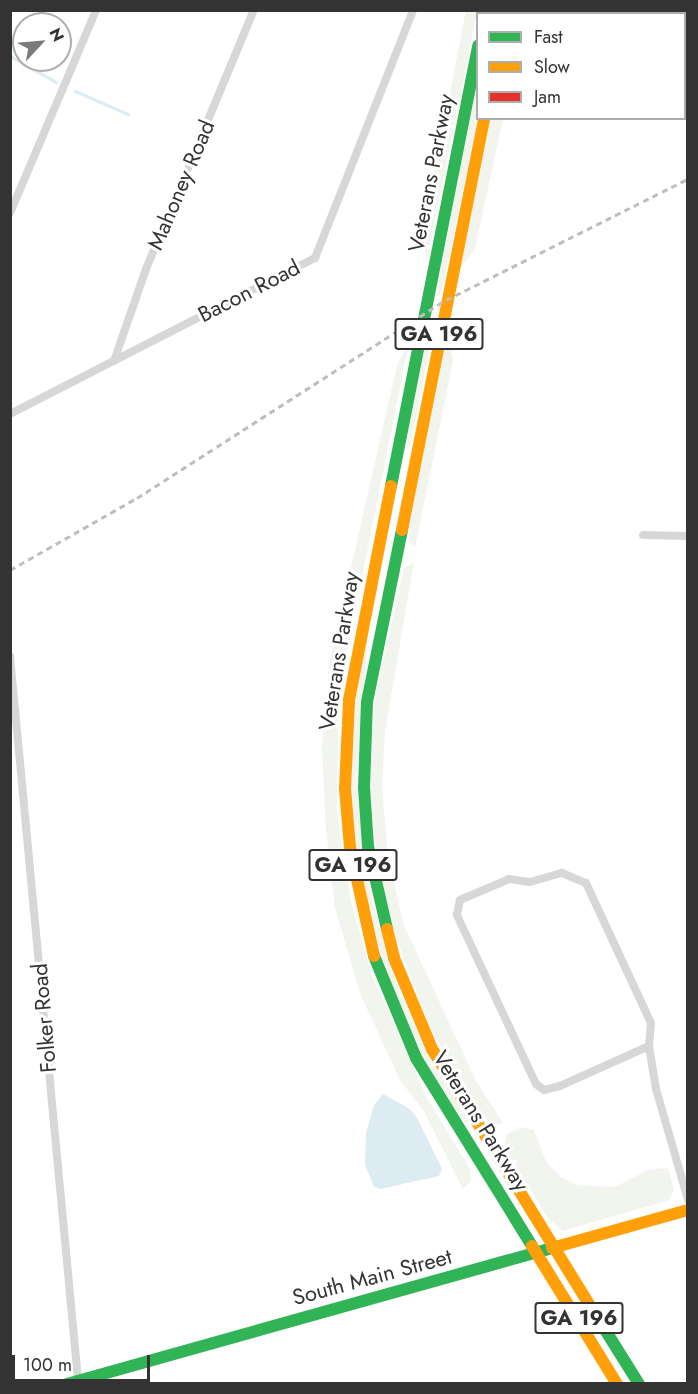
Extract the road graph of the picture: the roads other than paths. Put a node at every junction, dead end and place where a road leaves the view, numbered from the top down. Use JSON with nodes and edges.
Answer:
{"nodes":[{"id":1,"x":96,"y":10,"type":"edge"},
{"id":2,"x":254,"y":10,"type":"edge"},
{"id":3,"x":413,"y":10,"type":"edge"},
{"id":4,"x":476,"y":51,"type":"edge"},
{"id":5,"x":484,"y":120,"type":"edge"},
{"id":6,"x":10,"y":213,"type":"edge"},
{"id":7,"x":114,"y":361,"type":"junction"},
{"id":8,"x":10,"y":414,"type":"edge"},
{"id":9,"x":643,"y":535,"type":"dead end"},
{"id":10,"x":687,"y":536,"type":"edge"},
{"id":11,"x":10,"y":656,"type":"edge"},
{"id":12,"x":649,"y":1046,"type":"junction"},
{"id":13,"x":687,"y":1200,"type":"edge"},
{"id":14,"x":687,"y":1210,"type":"edge"},
{"id":15,"x":558,"y":1248,"type":"junction"},
{"id":16,"x":540,"y":1253,"type":"junction"},
{"id":17,"x":73,"y":1382,"type":"edge"},
{"id":18,"x":617,"y":1383,"type":"edge"},
{"id":19,"x":639,"y":1383,"type":"edge"}],
"edges":[{"from":1,"to":6,"type":"street"},
{"from":2,"to":7,"type":"street","name":"Mahoney Road"},
{"from":3,"to":7,"type":"street","name":"Bacon Road"},
{"from":4,"to":16,"type":"main road","name":"Veterans Parkway","number":"GA 196"},
{"from":5,"to":15,"type":"main road","name":"Veterans Parkway","number":"GA 196"},
{"from":7,"to":8,"type":"street","name":"Bacon Road"},
{"from":9,"to":10,"type":"street"},
{"from":11,"to":17,"type":"street","name":"Folker Road"},
{"from":12,"to":12,"type":"street"},
{"from":12,"to":13,"type":"street"},
{"from":14,"to":15,"type":"main road","name":"South Main Street"},
{"from":15,"to":16,"type":"main road","name":"South Main Street"},
{"from":15,"to":19,"type":"main road","name":"Veterans Parkway","number":"GA 196"},
{"from":16,"to":17,"type":"main road","name":"South Main Street"},
{"from":16,"to":18,"type":"main road","name":"Veterans Parkway","number":"GA 196"}]}
